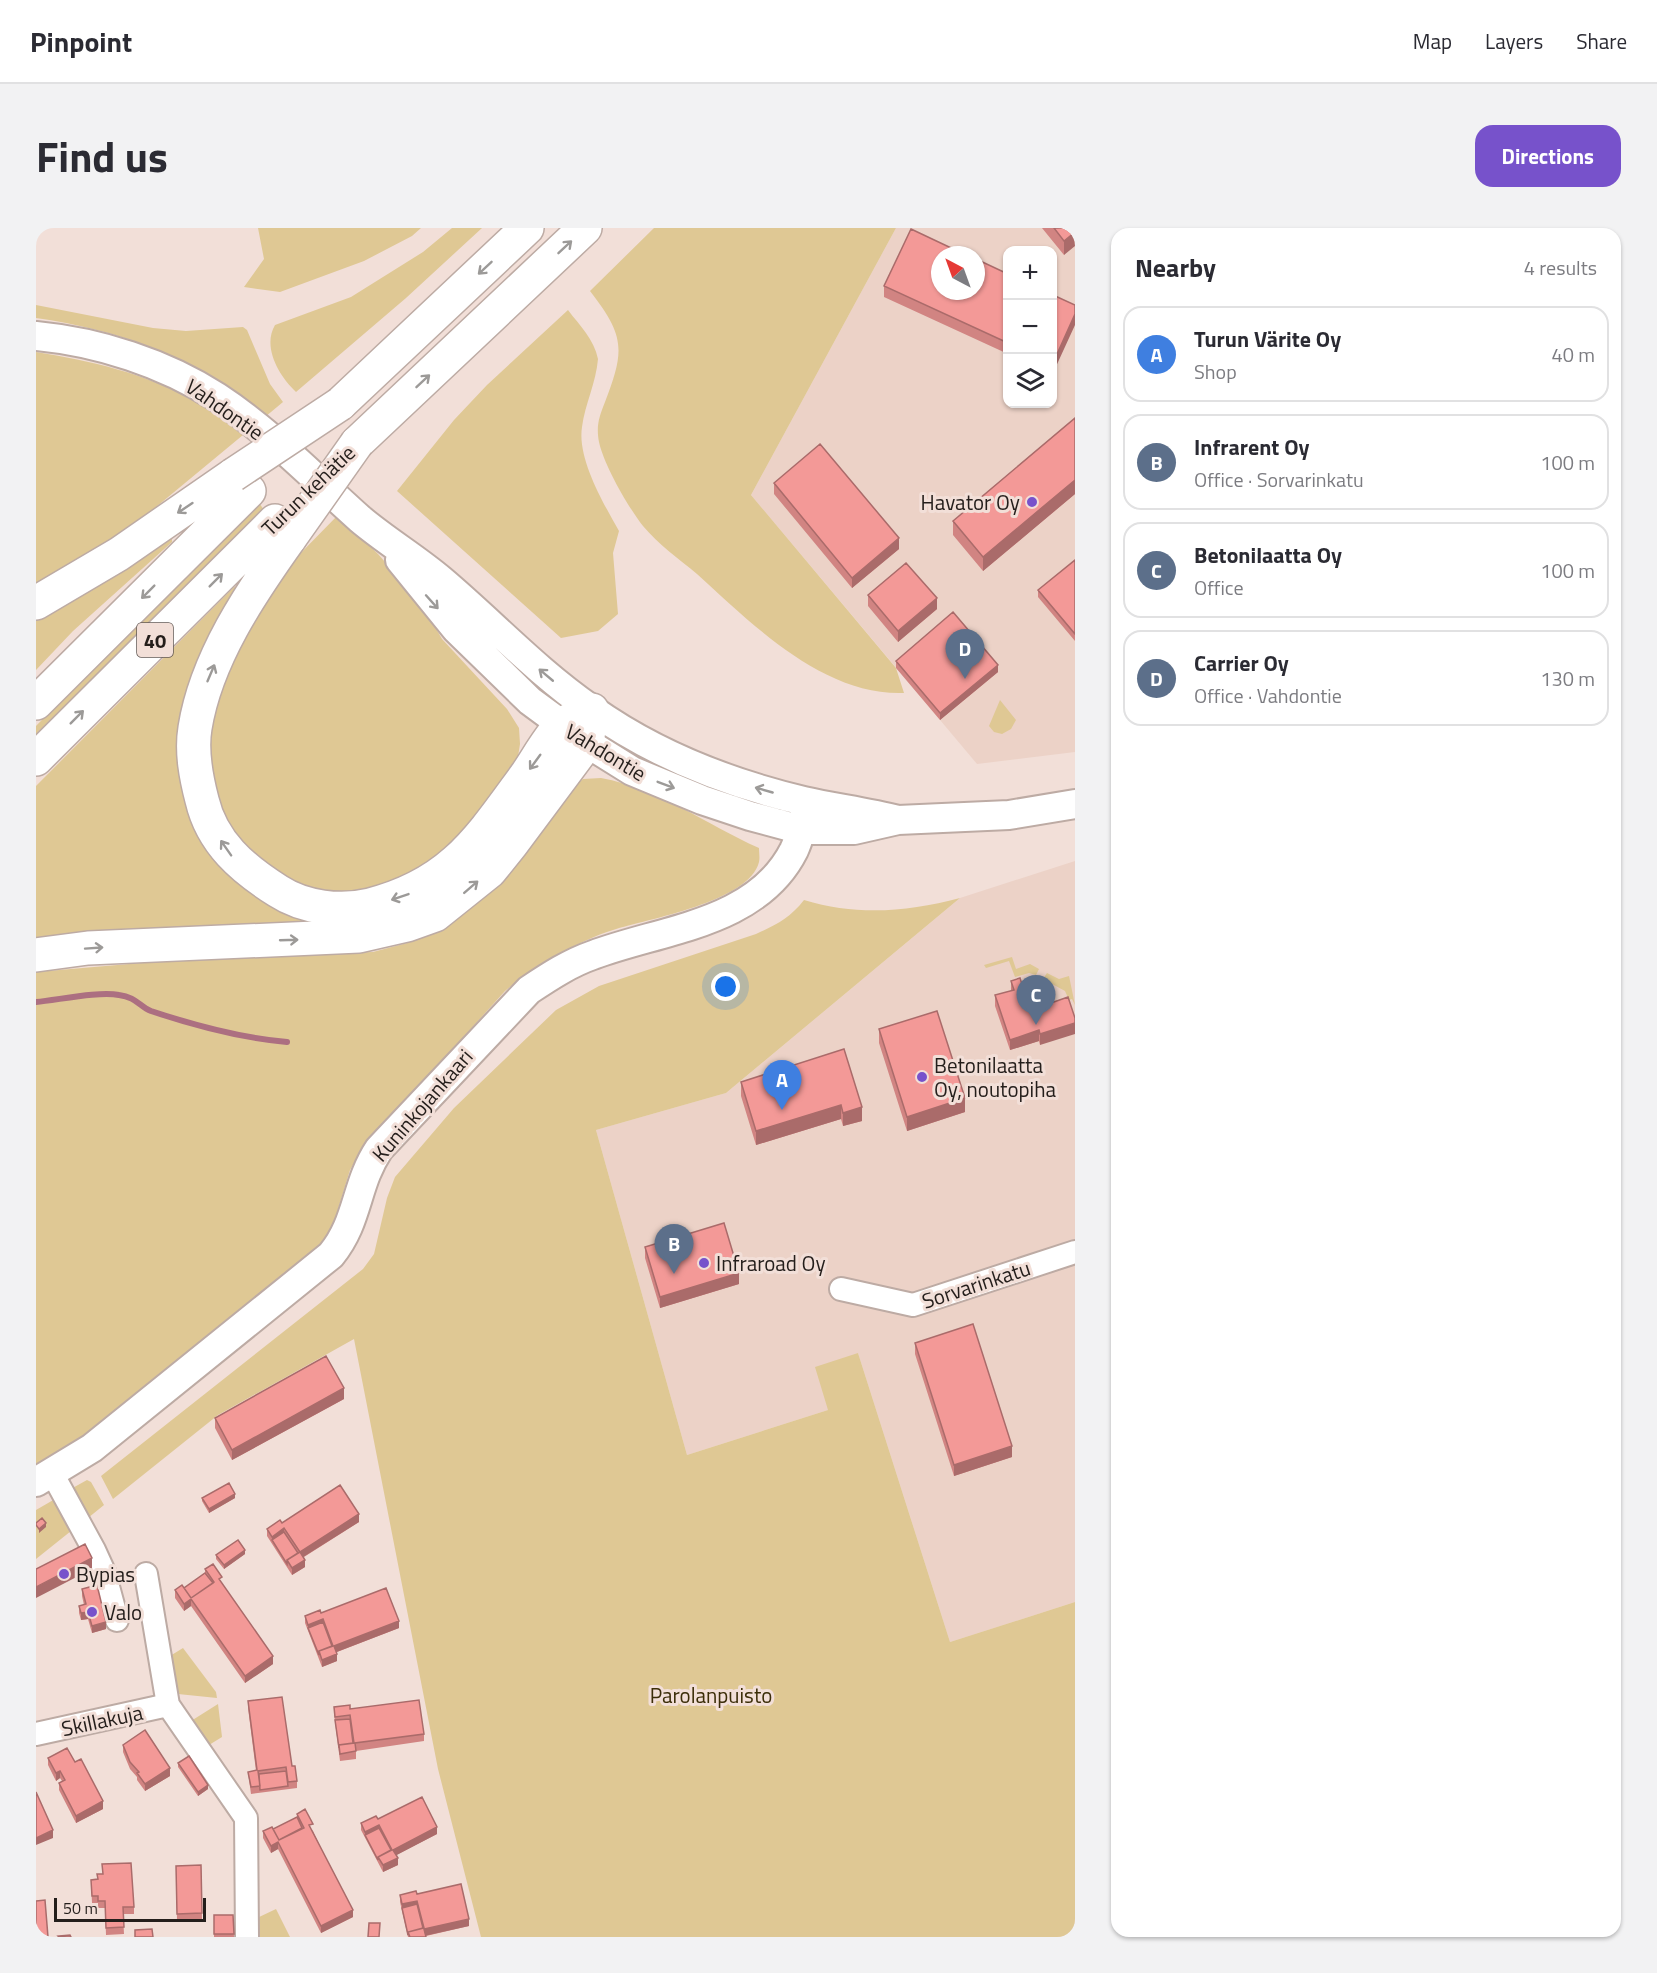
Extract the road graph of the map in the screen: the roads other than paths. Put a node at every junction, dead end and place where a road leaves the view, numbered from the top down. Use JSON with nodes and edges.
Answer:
{"nodes":[{"id":1,"x":527,"y":228,"type":"edge"},
{"id":2,"x":585,"y":228,"type":"edge"},
{"id":3,"x":36,"y":336,"type":"edge"},
{"id":4,"x":241,"y":483,"type":"junction"},
{"id":5,"x":282,"y":530,"type":"junction"},
{"id":6,"x":384,"y":540,"type":"junction"},
{"id":7,"x":36,"y":603,"type":"edge"},
{"id":8,"x":36,"y":703,"type":"edge"},
{"id":9,"x":592,"y":710,"type":"junction"},
{"id":10,"x":574,"y":734,"type":"junction"},
{"id":11,"x":36,"y":759,"type":"edge"},
{"id":12,"x":807,"y":802,"type":"junction"},
{"id":13,"x":1075,"y":804,"type":"edge"},
{"id":14,"x":898,"y":820,"type":"junction"},
{"id":15,"x":802,"y":830,"type":"junction"},
{"id":16,"x":36,"y":955,"type":"edge"},
{"id":17,"x":1075,"y":1252,"type":"edge"},
{"id":18,"x":841,"y":1289,"type":"dead end"},
{"id":19,"x":44,"y":1478,"type":"edge"},
{"id":20,"x":146,"y":1574,"type":"dead end"},
{"id":21,"x":117,"y":1620,"type":"dead end"},
{"id":22,"x":168,"y":1705,"type":"junction"},
{"id":23,"x":36,"y":1734,"type":"edge"},
{"id":24,"x":247,"y":1937,"type":"edge"}],
"edges":[{"from":1,"to":4,"type":"highway","one_way":true,"bridge":true},
{"from":5,"to":2,"type":"highway","name":"Turun kehätie","one_way":true,"bridge":true},
{"from":3,"to":6,"type":"street","name":"Vahdontie"},
{"from":4,"to":7,"type":"highway","one_way":true},
{"from":4,"to":8,"type":"highway","name":"Turun kehätie","number":"40","one_way":true},
{"from":10,"to":5,"type":"highway","one_way":true},
{"from":11,"to":5,"type":"highway","name":"Turun kehätie","number":"40","one_way":true},
{"from":9,"to":6,"type":"street","name":"Vahdontie","one_way":true},
{"from":6,"to":10,"type":"street","name":"Vahdontie","one_way":true},
{"from":9,"to":10,"type":"highway"},
{"from":12,"to":9,"type":"street","name":"Vahdontie","one_way":true},
{"from":10,"to":15,"type":"street","name":"Vahdontie","one_way":true},
{"from":16,"to":10,"type":"highway","one_way":true},
{"from":12,"to":14,"type":"street","name":"Vahdontie"},
{"from":12,"to":15,"type":"street","name":"Kuninkojankaari"},
{"from":13,"to":14,"type":"street","name":"Vahdontie"},
{"from":14,"to":15,"type":"street","name":"Vahdontie"},
{"from":15,"to":19,"type":"street","name":"Kuninkojankaari"},
{"from":17,"to":18,"type":"street","name":"Sorvarinkatu"},
{"from":19,"to":21,"type":"street"},
{"from":20,"to":22,"type":"street"},
{"from":22,"to":23,"type":"street","name":"Skillakuja"},
{"from":22,"to":24,"type":"street"}]}
